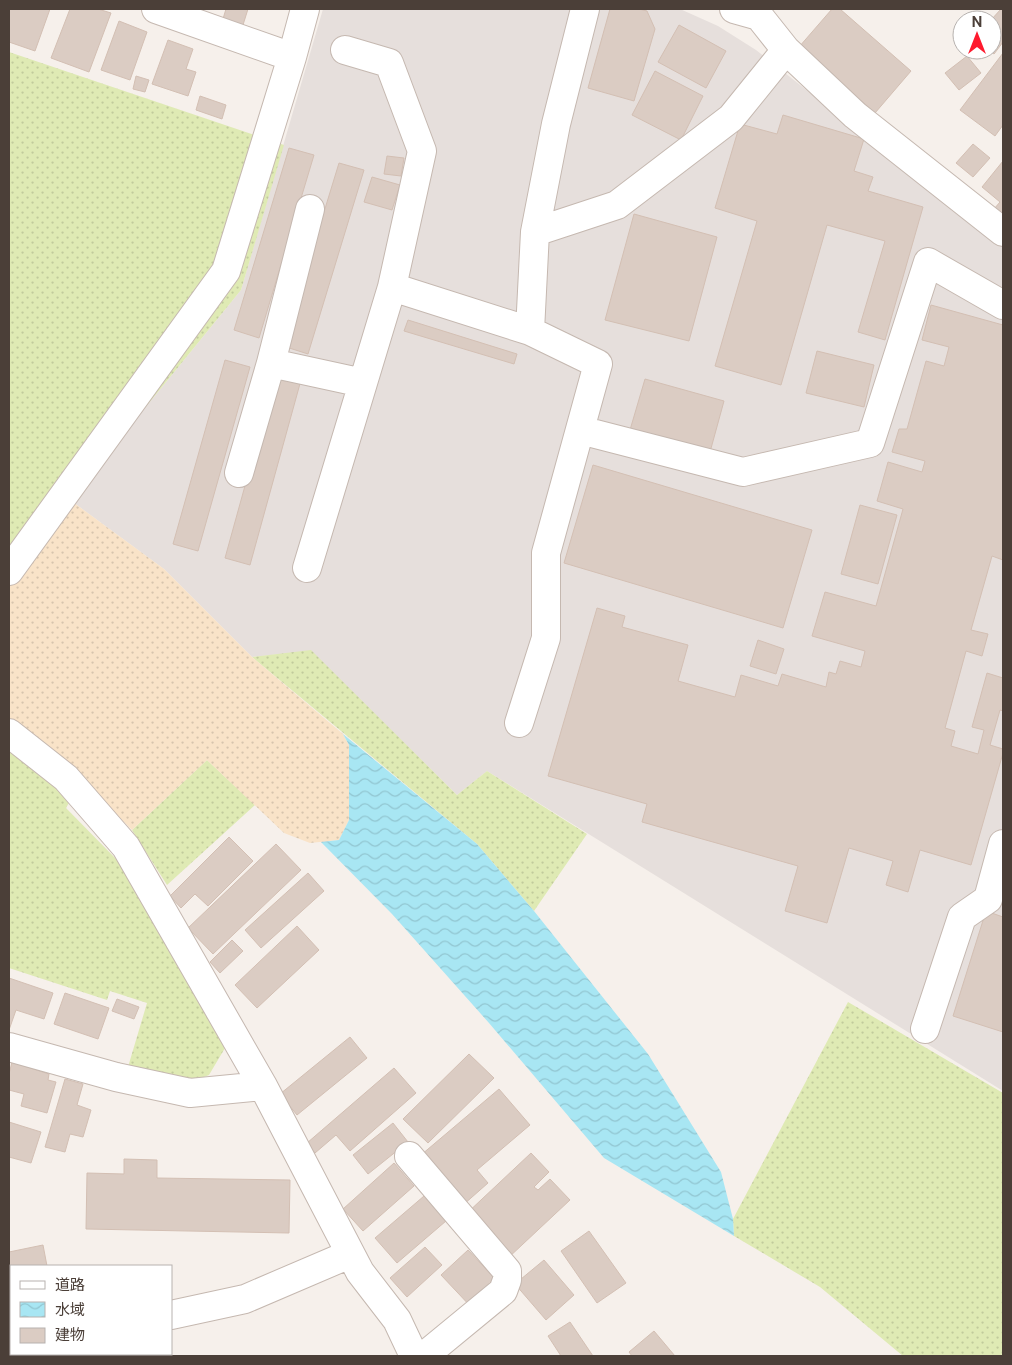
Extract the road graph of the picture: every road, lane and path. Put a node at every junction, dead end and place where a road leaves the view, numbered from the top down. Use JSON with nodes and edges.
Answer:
{"nodes":[{"id":1,"x":156,"y":9,"type":"edge"},
{"id":2,"x":305,"y":9,"type":"edge"},
{"id":3,"x":585,"y":9,"type":"edge"},
{"id":4,"x":752,"y":11,"type":"edge"},
{"id":5,"x":345,"y":50,"type":"dead end"},
{"id":6,"x":786,"y":50,"type":"junction"},
{"id":7,"x":292,"y":57,"type":"junction"},
{"id":8,"x":310,"y":209,"type":"dead end"},
{"id":9,"x":535,"y":232,"type":"junction"},
{"id":10,"x":1003,"y":232,"type":"edge"},
{"id":11,"x":392,"y":287,"type":"junction"},
{"id":12,"x":1003,"y":304,"type":"edge"},
{"id":13,"x":530,"y":331,"type":"junction"},
{"id":14,"x":271,"y":363,"type":"junction"},
{"id":15,"x":363,"y":383,"type":"junction"},
{"id":16,"x":580,"y":430,"type":"junction"},
{"id":17,"x":239,"y":473,"type":"dead end"},
{"id":18,"x":307,"y":568,"type":"dead end"},
{"id":19,"x":9,"y":571,"type":"edge"},
{"id":20,"x":519,"y":723,"type":"dead end"},
{"id":21,"x":9,"y":733,"type":"edge"},
{"id":22,"x":1003,"y":844,"type":"edge"},
{"id":23,"x":925,"y":1029,"type":"dead end"},
{"id":24,"x":9,"y":1047,"type":"edge"},
{"id":25,"x":264,"y":1086,"type":"junction"},
{"id":26,"x":409,"y":1156,"type":"dead end"},
{"id":27,"x":350,"y":1254,"type":"junction"},
{"id":28,"x":172,"y":1315,"type":"edge"},
{"id":29,"x":414,"y":1356,"type":"edge"},
{"id":30,"x":424,"y":1356,"type":"edge"}],
"edges":[{"from":1,"to":7,"type":"street"},
{"from":2,"to":7,"type":"street"},
{"from":3,"to":9,"type":"street"},
{"from":4,"to":6,"type":"street"},
{"from":5,"to":11,"type":"street"},
{"from":6,"to":9,"type":"street"},
{"from":6,"to":10,"type":"street"},
{"from":7,"to":19,"type":"street"},
{"from":8,"to":14,"type":"street"},
{"from":9,"to":13,"type":"street"},
{"from":11,"to":13,"type":"street"},
{"from":11,"to":15,"type":"street"},
{"from":12,"to":16,"type":"street"},
{"from":13,"to":16,"type":"street"},
{"from":14,"to":15,"type":"street"},
{"from":14,"to":17,"type":"street"},
{"from":15,"to":18,"type":"street"},
{"from":16,"to":20,"type":"street"},
{"from":21,"to":25,"type":"street"},
{"from":22,"to":23,"type":"street"},
{"from":24,"to":25,"type":"street"},
{"from":25,"to":27,"type":"street"},
{"from":26,"to":30,"type":"street"},
{"from":27,"to":28,"type":"street"},
{"from":27,"to":29,"type":"street"}]}
